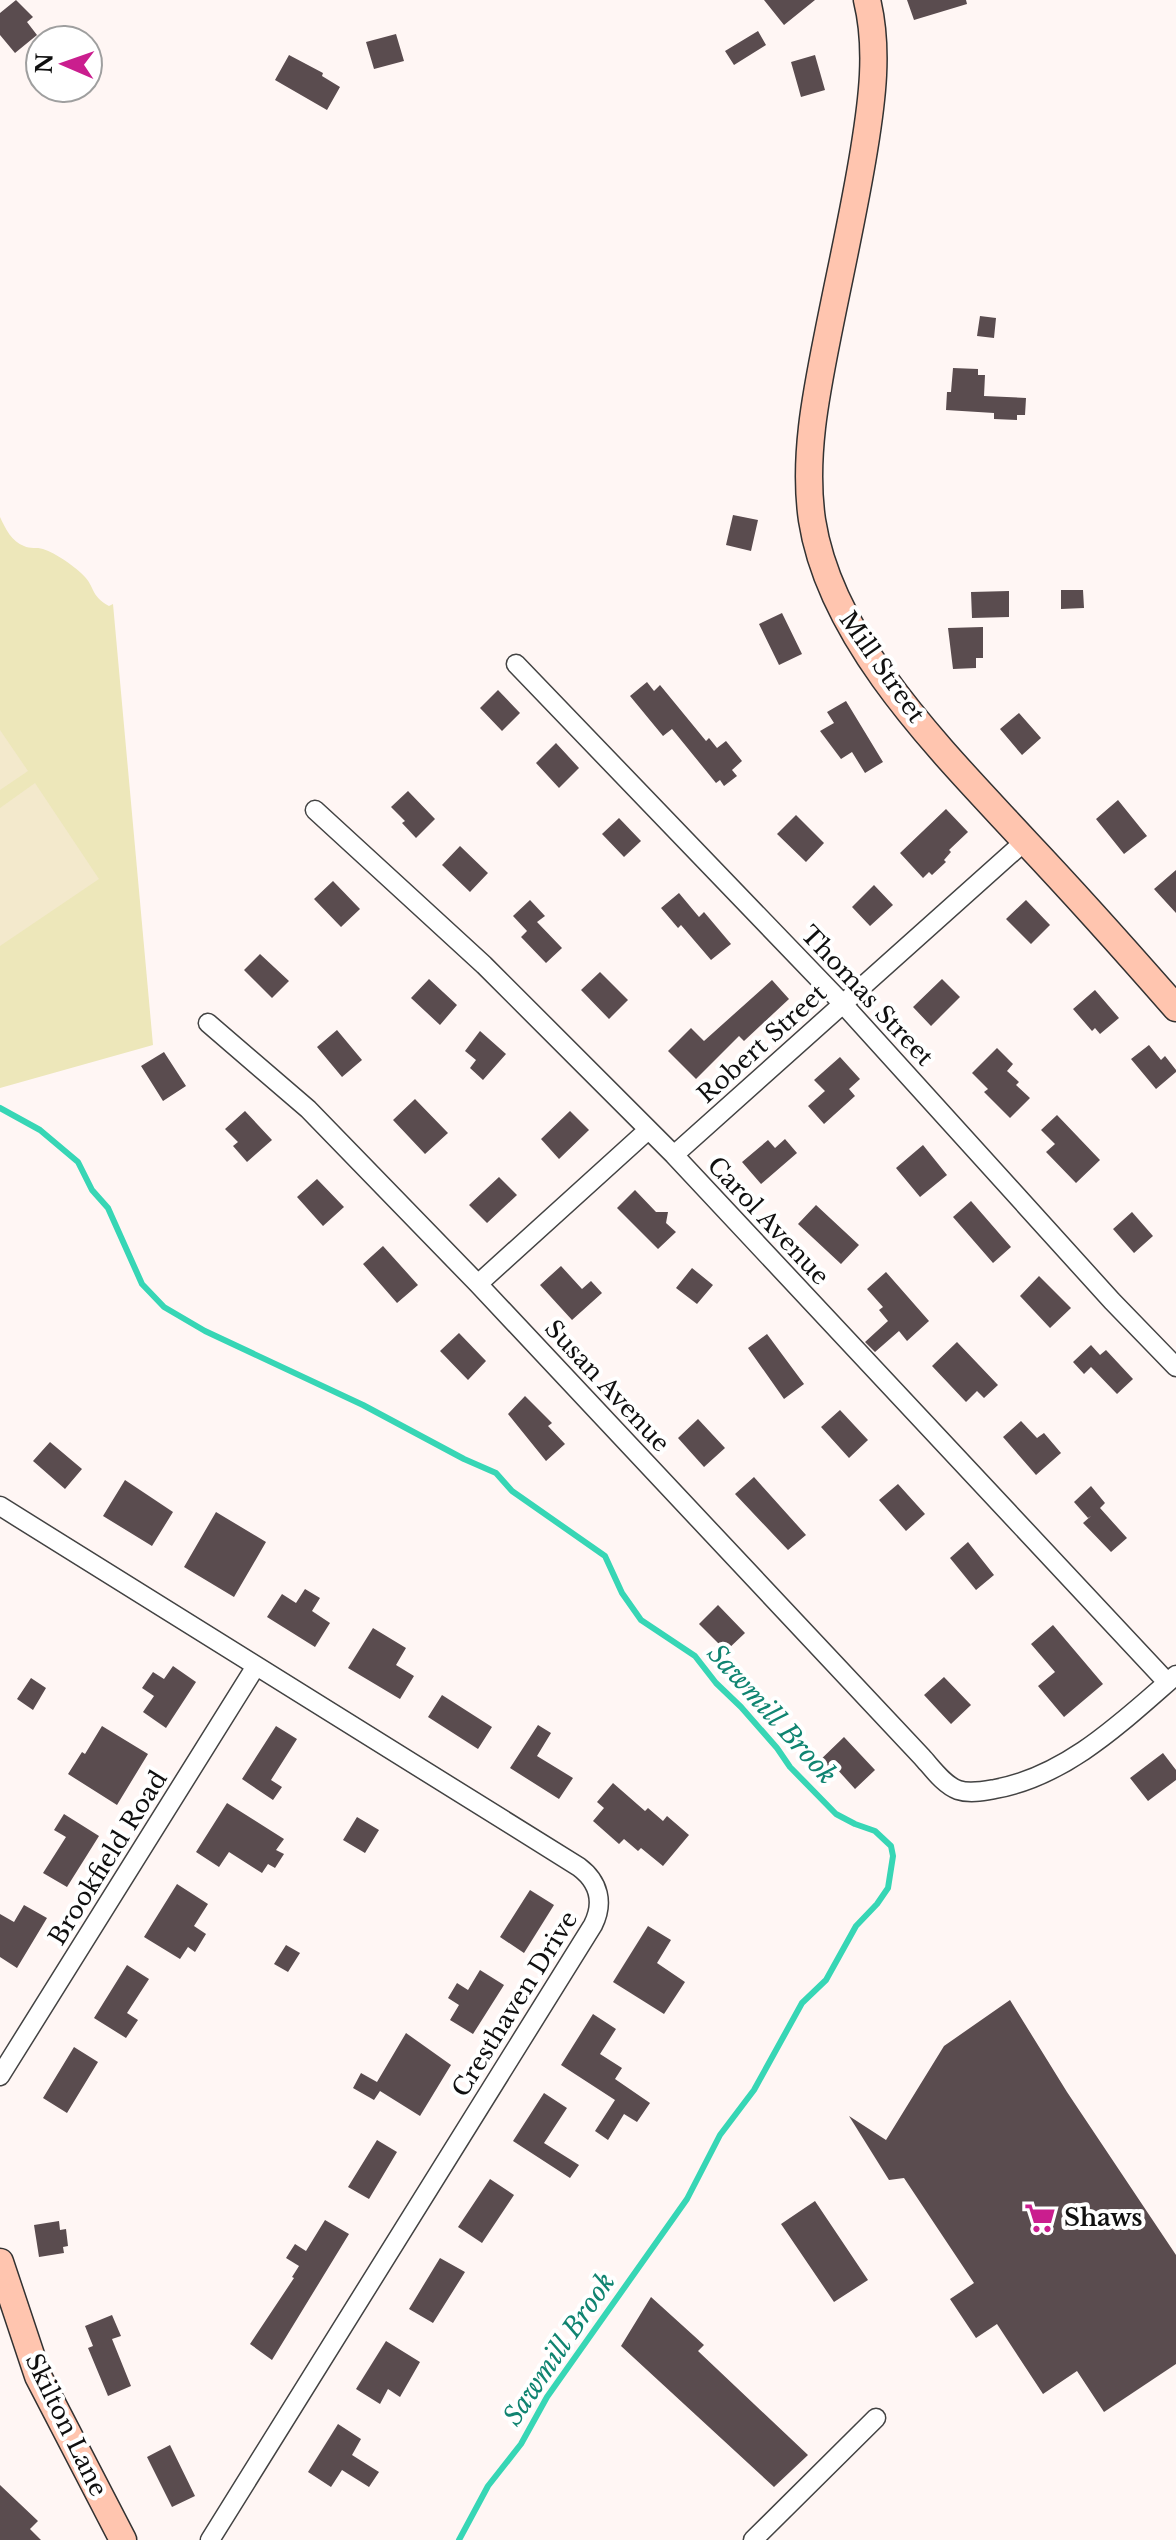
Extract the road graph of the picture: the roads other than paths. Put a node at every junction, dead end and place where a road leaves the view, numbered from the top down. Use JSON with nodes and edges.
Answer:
{"nodes":[{"id":1,"x":867,"y":0,"type":"edge"},
{"id":2,"x":516,"y":664,"type":"dead end"},
{"id":3,"x":315,"y":810,"type":"dead end"},
{"id":4,"x":1025,"y":841,"type":"junction"},
{"id":5,"x":843,"y":1004,"type":"junction"},
{"id":6,"x":1176,"y":1008,"type":"edge"},
{"id":7,"x":208,"y":1023,"type":"dead end"},
{"id":8,"x":648,"y":1130,"type":"junction"},
{"id":9,"x":674,"y":1155,"type":"junction"},
{"id":10,"x":478,"y":1284,"type":"junction"},
{"id":11,"x":1176,"y":1367,"type":"edge"},
{"id":12,"x":0,"y":1506,"type":"edge"},
{"id":13,"x":256,"y":1666,"type":"junction"},
{"id":14,"x":1172,"y":1679,"type":"edge"},
{"id":15,"x":0,"y":2076,"type":"edge"},
{"id":16,"x":0,"y":2262,"type":"edge"},
{"id":17,"x":876,"y":2418,"type":"dead end"},
{"id":18,"x":123,"y":2540,"type":"edge"},
{"id":19,"x":210,"y":2540,"type":"edge"},
{"id":20,"x":753,"y":2540,"type":"edge"}],
"edges":[{"from":1,"to":4,"type":"street","name":"Mill Street"},
{"from":2,"to":5,"type":"street","name":"Thomas Street"},
{"from":3,"to":8,"type":"street","name":"Carol Avenue"},
{"from":4,"to":5,"type":"street","name":"Robert Street"},
{"from":4,"to":6,"type":"street","name":"Mill Street"},
{"from":5,"to":9,"type":"street","name":"Robert Street"},
{"from":5,"to":11,"type":"street","name":"Thomas Street"},
{"from":7,"to":10,"type":"street","name":"Susan Avenue"},
{"from":8,"to":9,"type":"street","name":"Carol Avenue"},
{"from":8,"to":10,"type":"street"},
{"from":9,"to":14,"type":"street","name":"Carol Avenue"},
{"from":10,"to":14,"type":"street","name":"Susan Avenue"},
{"from":12,"to":13,"type":"street","name":"Cresthaven Drive"},
{"from":13,"to":15,"type":"street","name":"Brookfield Road"},
{"from":13,"to":19,"type":"street","name":"Cresthaven Drive"},
{"from":16,"to":18,"type":"street","name":"Skilton Lane"},
{"from":17,"to":20,"type":"street"}]}
